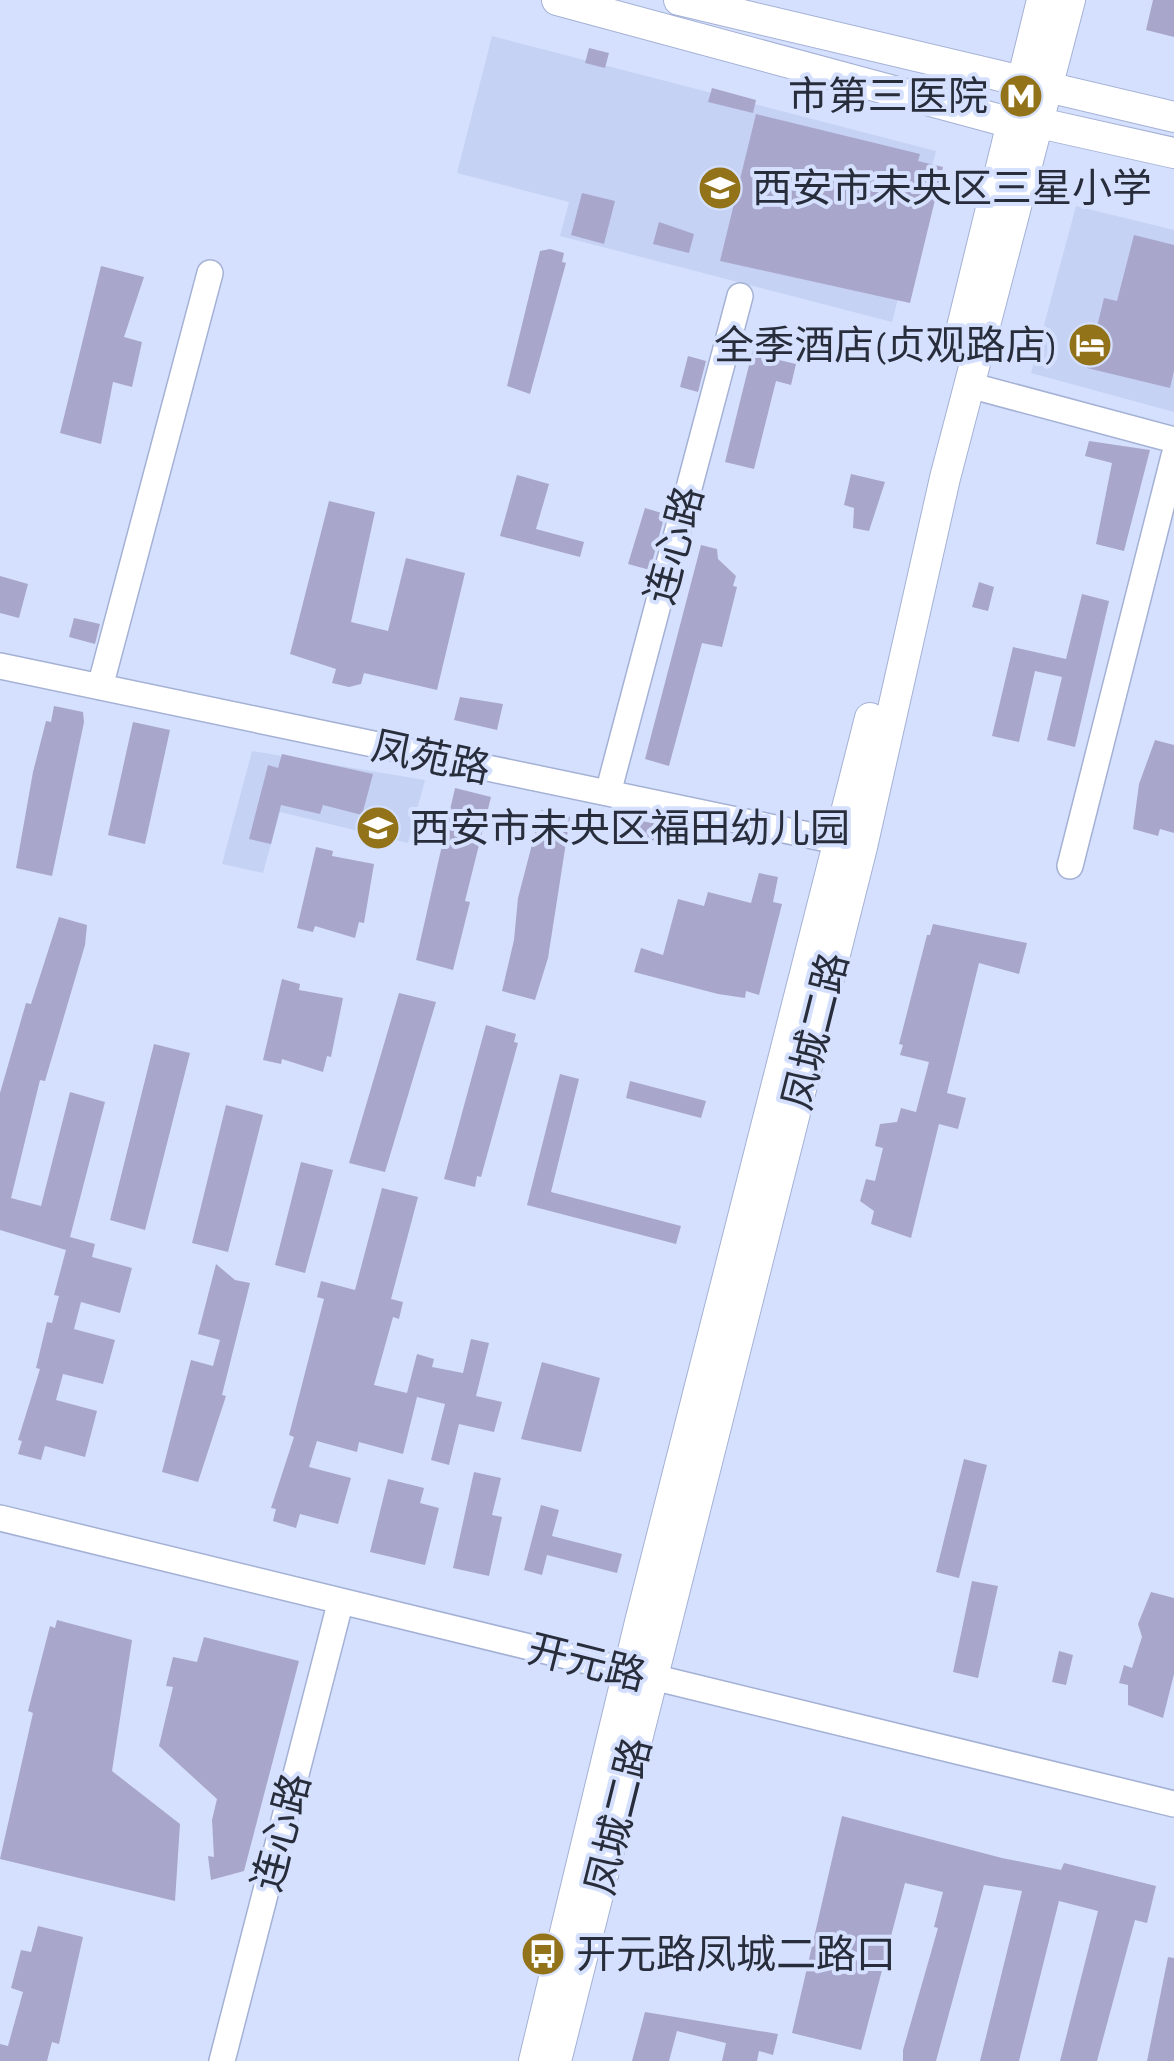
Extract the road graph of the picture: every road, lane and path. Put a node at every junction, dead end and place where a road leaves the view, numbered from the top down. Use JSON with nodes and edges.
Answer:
{"nodes":[{"id":1,"x":557,"y":0,"type":"edge"},
{"id":2,"x":679,"y":0,"type":"edge"},
{"id":3,"x":1042,"y":0,"type":"edge"},
{"id":4,"x":1070,"y":0,"type":"edge"},
{"id":5,"x":712,"y":3,"type":"edge"},
{"id":6,"x":703,"y":38,"type":"junction"},
{"id":7,"x":1032,"y":82,"type":"junction"},
{"id":8,"x":1174,"y":117,"type":"edge"},
{"id":9,"x":1024,"y":122,"type":"junction"},
{"id":10,"x":1174,"y":153,"type":"edge"},
{"id":11,"x":210,"y":273,"type":"dead end"},
{"id":12,"x":740,"y":296,"type":"dead end"},
{"id":13,"x":968,"y":385,"type":"junction"},
{"id":14,"x":1174,"y":440,"type":"edge"},
{"id":15,"x":1174,"y":456,"type":"edge"},
{"id":16,"x":0,"y":666,"type":"edge"},
{"id":17,"x":100,"y":687,"type":"junction"},
{"id":18,"x":608,"y":793,"type":"junction"},
{"id":19,"x":850,"y":844,"type":"junction"},
{"id":20,"x":1070,"y":866,"type":"dead end"},
{"id":21,"x":0,"y":1518,"type":"edge"},
{"id":22,"x":340,"y":1604,"type":"junction"},
{"id":23,"x":640,"y":1675,"type":"junction"},
{"id":24,"x":1174,"y":1804,"type":"edge"},
{"id":25,"x":222,"y":2061,"type":"edge"},
{"id":26,"x":534,"y":2061,"type":"edge"},
{"id":27,"x":556,"y":2061,"type":"edge"}],
"edges":[{"from":1,"to":6,"type":"main road"},
{"from":2,"to":5,"type":"main road"},
{"from":3,"to":7,"type":"main road","name":"凤城二路"},
{"from":4,"to":7,"type":"main road","name":"凤城二路"},
{"from":5,"to":6,"type":"street"},
{"from":5,"to":7,"type":"main road"},
{"from":6,"to":9,"type":"main road"},
{"from":7,"to":8,"type":"main road"},
{"from":7,"to":9,"type":"main road","name":"凤城二路"},
{"from":9,"to":10,"type":"main road"},
{"from":9,"to":13,"type":"main road","name":"凤城二路"},
{"from":9,"to":19,"type":"main road","name":"凤城二路"},
{"from":11,"to":17,"type":"street"},
{"from":12,"to":18,"type":"street","name":"连心路"},
{"from":13,"to":14,"type":"street"},
{"from":13,"to":19,"type":"main road","name":"凤城二路"},
{"from":15,"to":20,"type":"street"},
{"from":16,"to":17,"type":"street","name":"凤苑路"},
{"from":17,"to":18,"type":"street","name":"凤苑路"},
{"from":18,"to":19,"type":"street","name":"凤苑路"},
{"from":19,"to":23,"type":"main road","name":"凤城二路"},
{"from":21,"to":22,"type":"street","name":"开元路"},
{"from":22,"to":23,"type":"street","name":"开元路"},
{"from":22,"to":25,"type":"street","name":"连心路"},
{"from":23,"to":24,"type":"street","name":"开元路"},
{"from":23,"to":26,"type":"main road","name":"凤城二路"},
{"from":23,"to":27,"type":"main road","name":"凤城二路"}]}
